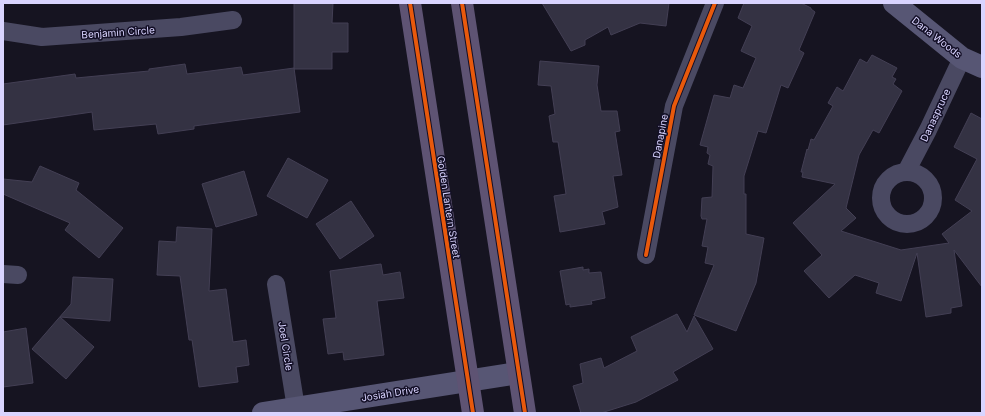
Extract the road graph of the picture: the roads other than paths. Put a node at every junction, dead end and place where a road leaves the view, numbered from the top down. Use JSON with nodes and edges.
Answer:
{"nodes":[{"id":1,"x":410,"y":3,"type":"edge"},
{"id":2,"x":462,"y":3,"type":"edge"},
{"id":3,"x":715,"y":3,"type":"edge"},
{"id":4,"x":894,"y":3,"type":"edge"},
{"id":5,"x":233,"y":20,"type":"dead end"},
{"id":6,"x":3,"y":31,"type":"edge"},
{"id":7,"x":962,"y":58,"type":"junction"},
{"id":8,"x":982,"y":67,"type":"edge"},
{"id":9,"x":906,"y":172,"type":"dead end"},
{"id":10,"x":646,"y":254,"type":"dead end"},
{"id":11,"x":276,"y":284,"type":"dead end"},
{"id":12,"x":518,"y":373,"type":"junction"},
{"id":13,"x":468,"y":381,"type":"junction"},
{"id":14,"x":296,"y":408,"type":"junction"},
{"id":15,"x":263,"y":413,"type":"edge"},
{"id":16,"x":473,"y":413,"type":"edge"},
{"id":17,"x":525,"y":413,"type":"edge"}],
"edges":[{"from":1,"to":13,"type":"main road","name":"Golden Lantern Street"},
{"from":2,"to":12,"type":"main road"},
{"from":3,"to":10,"type":"street","name":"Danapine"},
{"from":4,"to":7,"type":"street","name":"Dana Woods"},
{"from":5,"to":6,"type":"street","name":"Benjamin Circle"},
{"from":7,"to":8,"type":"street","name":"Dana Woods"},
{"from":7,"to":9,"type":"street","name":"Danaspruce"},
{"from":11,"to":14,"type":"street","name":"Joel Circle"},
{"from":12,"to":13,"type":"street","name":"Josiah Drive"},
{"from":12,"to":17,"type":"main road"},
{"from":13,"to":14,"type":"street","name":"Josiah Drive"},
{"from":13,"to":16,"type":"main road","name":"Golden Lantern Street"},
{"from":14,"to":15,"type":"street","name":"Josiah Drive"}]}
